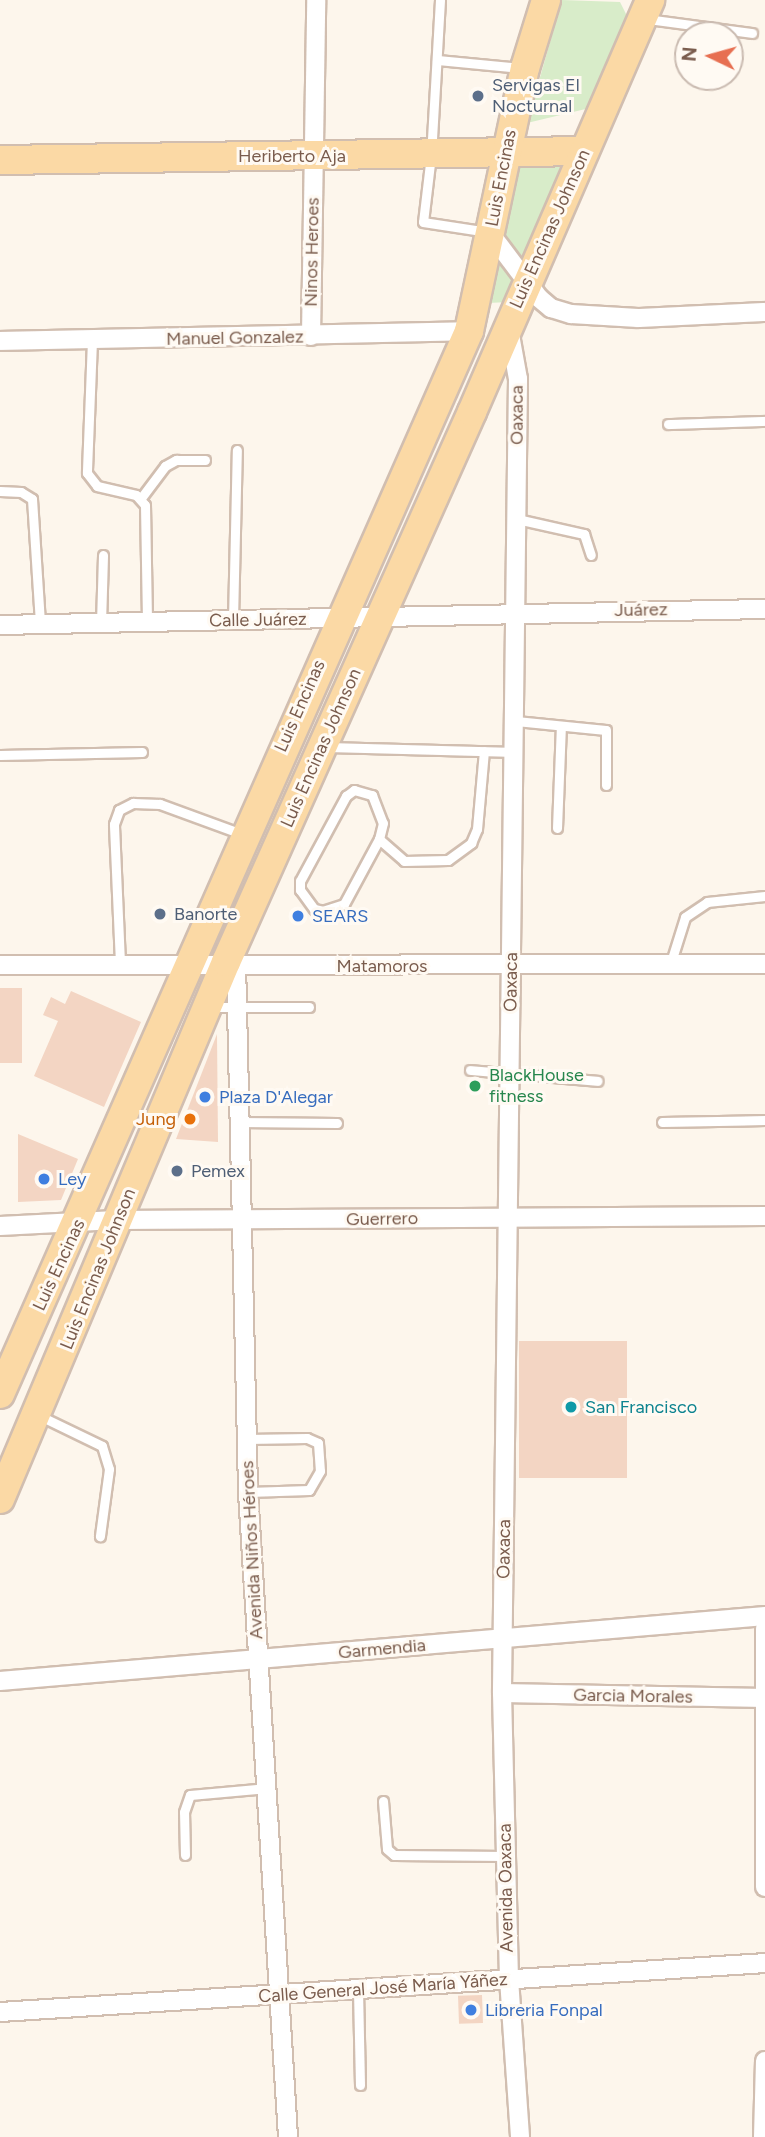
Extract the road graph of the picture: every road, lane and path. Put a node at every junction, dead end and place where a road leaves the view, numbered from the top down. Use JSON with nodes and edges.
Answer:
{"nodes":[{"id":1,"x":316,"y":0,"type":"edge"},
{"id":2,"x":440,"y":0,"type":"edge"},
{"id":3,"x":546,"y":0,"type":"edge"},
{"id":4,"x":646,"y":9,"type":"edge"},
{"id":5,"x":752,"y":33,"type":"dead end"},
{"id":6,"x":437,"y":60,"type":"junction"},
{"id":7,"x":525,"y":68,"type":"junction"},
{"id":8,"x":584,"y":151,"type":"junction"},
{"id":9,"x":506,"y":154,"type":"junction"},
{"id":10,"x":431,"y":155,"type":"junction"},
{"id":11,"x":313,"y":156,"type":"junction"},
{"id":12,"x":0,"y":160,"type":"edge"},
{"id":13,"x":490,"y":233,"type":"junction"},
{"id":14,"x":527,"y":278,"type":"junction"},
{"id":15,"x":765,"y":312,"type":"edge"},
{"id":16,"x":509,"y":326,"type":"junction"},
{"id":17,"x":469,"y":331,"type":"junction"},
{"id":18,"x":311,"y":336,"type":"junction"},
{"id":19,"x":92,"y":340,"type":"junction"},
{"id":20,"x":0,"y":341,"type":"edge"},
{"id":21,"x":765,"y":421,"type":"edge"},
{"id":22,"x":668,"y":424,"type":"dead end"},
{"id":23,"x":237,"y":450,"type":"dead end"},
{"id":24,"x":205,"y":460,"type":"dead end"},
{"id":25,"x":0,"y":491,"type":"edge"},
{"id":26,"x":141,"y":498,"type":"junction"},
{"id":27,"x":517,"y":519,"type":"junction"},
{"id":28,"x":103,"y":555,"type":"dead end"},
{"id":29,"x":591,"y":555,"type":"dead end"},
{"id":30,"x":765,"y":609,"type":"edge"},
{"id":31,"x":516,"y":612,"type":"junction"},
{"id":32,"x":378,"y":617,"type":"junction"},
{"id":33,"x":339,"y":618,"type":"junction"},
{"id":34,"x":233,"y":620,"type":"junction"},
{"id":35,"x":147,"y":622,"type":"junction"},
{"id":36,"x":101,"y":623,"type":"junction"},
{"id":37,"x":40,"y":624,"type":"junction"},
{"id":38,"x":0,"y":625,"type":"edge"},
{"id":39,"x":516,"y":721,"type":"junction"},
{"id":40,"x":561,"y":726,"type":"junction"},
{"id":41,"x":322,"y":747,"type":"junction"},
{"id":42,"x":142,"y":751,"type":"dead end"},
{"id":43,"x":484,"y":751,"type":"junction"},
{"id":44,"x":515,"y":752,"type":"junction"},
{"id":45,"x":0,"y":755,"type":"edge"},
{"id":46,"x":606,"y":785,"type":"dead end"},
{"id":47,"x":557,"y":828,"type":"dead end"},
{"id":48,"x":243,"y":835,"type":"junction"},
{"id":49,"x":379,"y":839,"type":"junction"},
{"id":50,"x":765,"y":896,"type":"edge"},
{"id":51,"x":190,"y":961,"type":"junction"},
{"id":52,"x":231,"y":962,"type":"junction"},
{"id":53,"x":120,"y":963,"type":"junction"},
{"id":54,"x":765,"y":964,"type":"edge"},
{"id":55,"x":0,"y":965,"type":"edge"},
{"id":56,"x":511,"y":966,"type":"junction"},
{"id":57,"x":670,"y":966,"type":"junction"},
{"id":58,"x":208,"y":1007,"type":"junction"},
{"id":59,"x":236,"y":1007,"type":"junction"},
{"id":60,"x":309,"y":1007,"type":"dead end"},
{"id":61,"x":470,"y":1070,"type":"dead end"},
{"id":62,"x":509,"y":1072,"type":"junction"},
{"id":63,"x":598,"y":1081,"type":"dead end"},
{"id":64,"x":765,"y":1120,"type":"edge"},
{"id":65,"x":239,"y":1122,"type":"junction"},
{"id":66,"x":662,"y":1122,"type":"dead end"},
{"id":67,"x":337,"y":1123,"type":"dead end"},
{"id":68,"x":765,"y":1216,"type":"edge"},
{"id":69,"x":509,"y":1217,"type":"junction"},
{"id":70,"x":117,"y":1220,"type":"junction"},
{"id":71,"x":242,"y":1221,"type":"junction"},
{"id":72,"x":79,"y":1222,"type":"junction"},
{"id":73,"x":0,"y":1226,"type":"edge"},
{"id":74,"x":0,"y":1394,"type":"edge"},
{"id":75,"x":38,"y":1415,"type":"junction"},
{"id":76,"x":247,"y":1439,"type":"junction"},
{"id":77,"x":248,"y":1493,"type":"junction"},
{"id":78,"x":0,"y":1499,"type":"edge"},
{"id":79,"x":100,"y":1536,"type":"dead end"},
{"id":80,"x":765,"y":1616,"type":"edge"},
{"id":81,"x":765,"y":1629,"type":"edge"},
{"id":82,"x":503,"y":1639,"type":"junction"},
{"id":83,"x":258,"y":1659,"type":"junction"},
{"id":84,"x":0,"y":1681,"type":"edge"},
{"id":85,"x":502,"y":1693,"type":"junction"},
{"id":86,"x":764,"y":1698,"type":"edge"},
{"id":87,"x":268,"y":1788,"type":"junction"},
{"id":88,"x":383,"y":1801,"type":"dead end"},
{"id":89,"x":185,"y":1855,"type":"dead end"},
{"id":90,"x":506,"y":1856,"type":"junction"},
{"id":91,"x":765,"y":1887,"type":"edge"},
{"id":92,"x":765,"y":1963,"type":"edge"},
{"id":93,"x":509,"y":1979,"type":"junction"},
{"id":94,"x":358,"y":1989,"type":"junction"},
{"id":95,"x":281,"y":1995,"type":"junction"},
{"id":96,"x":0,"y":2012,"type":"edge"},
{"id":97,"x":765,"y":2061,"type":"edge"},
{"id":98,"x":360,"y":2085,"type":"dead end"},
{"id":99,"x":288,"y":2137,"type":"edge"},
{"id":100,"x":520,"y":2137,"type":"edge"},
{"id":101,"x":763,"y":2137,"type":"edge"}],
"edges":[{"from":1,"to":11,"type":"street","name":"Ninos Heroes"},
{"from":2,"to":6,"type":"lane"},
{"from":3,"to":7,"type":"main road","name":"Luis Encinas"},
{"from":4,"to":5,"type":"lane"},
{"from":4,"to":8,"type":"main road","name":"Luis Encinas Johnson"},
{"from":6,"to":7,"type":"lane"},
{"from":6,"to":10,"type":"lane"},
{"from":7,"to":9,"type":"main road","name":"Luis Encinas"},
{"from":8,"to":9,"type":"main road","name":"Heriberto Aja"},
{"from":8,"to":14,"type":"main road","name":"Luis Encinas Johnson"},
{"from":9,"to":10,"type":"main road","name":"Heriberto Aja"},
{"from":9,"to":13,"type":"main road","name":"Luis Encinas"},
{"from":10,"to":11,"type":"main road","name":"Heriberto Aja"},
{"from":10,"to":13,"type":"lane"},
{"from":11,"to":12,"type":"main road","name":"Heriberto Aja"},
{"from":11,"to":18,"type":"street","name":"Ninos Heroes"},
{"from":13,"to":14,"type":"street"},
{"from":13,"to":17,"type":"main road","name":"Luis Encinas"},
{"from":14,"to":15,"type":"street"},
{"from":14,"to":16,"type":"main road","name":"Luis Encinas Johnson"},
{"from":16,"to":27,"type":"street","name":"Oaxaca"},
{"from":16,"to":32,"type":"main road","name":"Luis Encinas Johnson"},
{"from":17,"to":18,"type":"street","name":"Manuel Gonzalez"},
{"from":17,"to":33,"type":"main road","name":"Luis Encinas"},
{"from":18,"to":19,"type":"street","name":"Manuel Gonzalez"},
{"from":19,"to":20,"type":"street","name":"Manuel Gonzalez"},
{"from":19,"to":26,"type":"lane"},
{"from":21,"to":22,"type":"lane"},
{"from":23,"to":34,"type":"lane"},
{"from":24,"to":26,"type":"lane"},
{"from":25,"to":37,"type":"lane"},
{"from":26,"to":35,"type":"lane"},
{"from":27,"to":29,"type":"lane"},
{"from":27,"to":31,"type":"street","name":"Oaxaca"},
{"from":28,"to":36,"type":"lane"},
{"from":30,"to":31,"type":"street","name":"Juárez"},
{"from":31,"to":32,"type":"street","name":"Calle Juárez"},
{"from":31,"to":39,"type":"street","name":"Oaxaca"},
{"from":32,"to":33,"type":"street","name":"Calle Juárez"},
{"from":32,"to":41,"type":"main road","name":"Luis Encinas Johnson"},
{"from":33,"to":34,"type":"street","name":"Calle Juárez"},
{"from":33,"to":48,"type":"main road","name":"Luis Encinas"},
{"from":34,"to":35,"type":"street","name":"Calle Juárez"},
{"from":35,"to":36,"type":"street","name":"Calle Juárez"},
{"from":36,"to":37,"type":"street","name":"Calle Juárez"},
{"from":37,"to":38,"type":"street","name":"Calle Juárez"},
{"from":39,"to":40,"type":"lane"},
{"from":39,"to":44,"type":"street","name":"Oaxaca"},
{"from":40,"to":46,"type":"lane"},
{"from":40,"to":47,"type":"lane"},
{"from":41,"to":43,"type":"lane"},
{"from":41,"to":52,"type":"main road","name":"Luis Encinas Johnson"},
{"from":42,"to":45,"type":"lane"},
{"from":43,"to":44,"type":"lane"},
{"from":43,"to":49,"type":"lane"},
{"from":44,"to":56,"type":"street","name":"Oaxaca"},
{"from":48,"to":51,"type":"main road","name":"Luis Encinas"},
{"from":48,"to":53,"type":"lane"},
{"from":49,"to":49,"type":"lane"},
{"from":50,"to":57,"type":"lane"},
{"from":51,"to":52,"type":"street","name":"Matamoros"},
{"from":51,"to":53,"type":"street","name":"Matamoros"},
{"from":51,"to":72,"type":"main road","name":"Luis Encinas"},
{"from":52,"to":56,"type":"street","name":"Matamoros"},
{"from":52,"to":58,"type":"main road","name":"Luis Encinas Johnson"},
{"from":52,"to":59,"type":"street","name":"Avenida Niños Héroes"},
{"from":53,"to":55,"type":"street","name":"Matamoros"},
{"from":54,"to":57,"type":"street","name":"Matamoros"},
{"from":56,"to":57,"type":"street","name":"Matamoros"},
{"from":56,"to":62,"type":"street","name":"Oaxaca"},
{"from":58,"to":59,"type":"lane"},
{"from":58,"to":70,"type":"main road","name":"Luis Encinas Johnson"},
{"from":59,"to":60,"type":"lane"},
{"from":59,"to":65,"type":"street","name":"Avenida Niños Héroes"},
{"from":61,"to":62,"type":"lane"},
{"from":62,"to":63,"type":"lane"},
{"from":62,"to":69,"type":"street","name":"Oaxaca"},
{"from":64,"to":66,"type":"lane"},
{"from":65,"to":67,"type":"lane"},
{"from":65,"to":71,"type":"street","name":"Avenida Niños Héroes"},
{"from":68,"to":69,"type":"street","name":"Guerrero"},
{"from":69,"to":71,"type":"street","name":"Guerrero"},
{"from":69,"to":82,"type":"street","name":"Oaxaca"},
{"from":70,"to":71,"type":"street","name":"Guerrero"},
{"from":70,"to":72,"type":"street","name":"Guerrero"},
{"from":70,"to":75,"type":"main road","name":"Luis Encinas Johnson"},
{"from":71,"to":76,"type":"street","name":"Avenida Niños Héroes"},
{"from":72,"to":73,"type":"street","name":"Guerrero"},
{"from":72,"to":74,"type":"main road","name":"Luis Encinas"},
{"from":75,"to":78,"type":"main road","name":"Luis Encinas Johnson"},
{"from":75,"to":79,"type":"lane"},
{"from":76,"to":77,"type":"street","name":"Avenida Niños Héroes"},
{"from":76,"to":77,"type":"lane"},
{"from":77,"to":83,"type":"street","name":"Avenida Niños Héroes"},
{"from":80,"to":82,"type":"street","name":"Garmendia"},
{"from":81,"to":86,"type":"street"},
{"from":82,"to":83,"type":"street","name":"Garmendia"},
{"from":82,"to":85,"type":"street","name":"Avenida Oaxaca"},
{"from":83,"to":84,"type":"street","name":"Garmendia"},
{"from":83,"to":87,"type":"street","name":"Avenida Niños Héroes"},
{"from":85,"to":86,"type":"street","name":"Garcia Morales"},
{"from":85,"to":90,"type":"street","name":"Avenida Oaxaca"},
{"from":86,"to":91,"type":"street"},
{"from":87,"to":89,"type":"lane"},
{"from":87,"to":95,"type":"street","name":"Avenida Niños Héroes"},
{"from":88,"to":90,"type":"lane"},
{"from":90,"to":93,"type":"street","name":"Avenida Oaxaca"},
{"from":92,"to":93,"type":"street","name":"Calle General José María Yáñez"},
{"from":93,"to":94,"type":"street","name":"Calle General José María Yáñez"},
{"from":93,"to":100,"type":"street","name":"Avenida Oaxaca"},
{"from":94,"to":95,"type":"street","name":"Calle General José María Yáñez"},
{"from":94,"to":98,"type":"lane"},
{"from":95,"to":96,"type":"street","name":"Calle General José María Yáñez"},
{"from":95,"to":99,"type":"street","name":"Avenida Niños Héroes"},
{"from":97,"to":101,"type":"street"}]}
